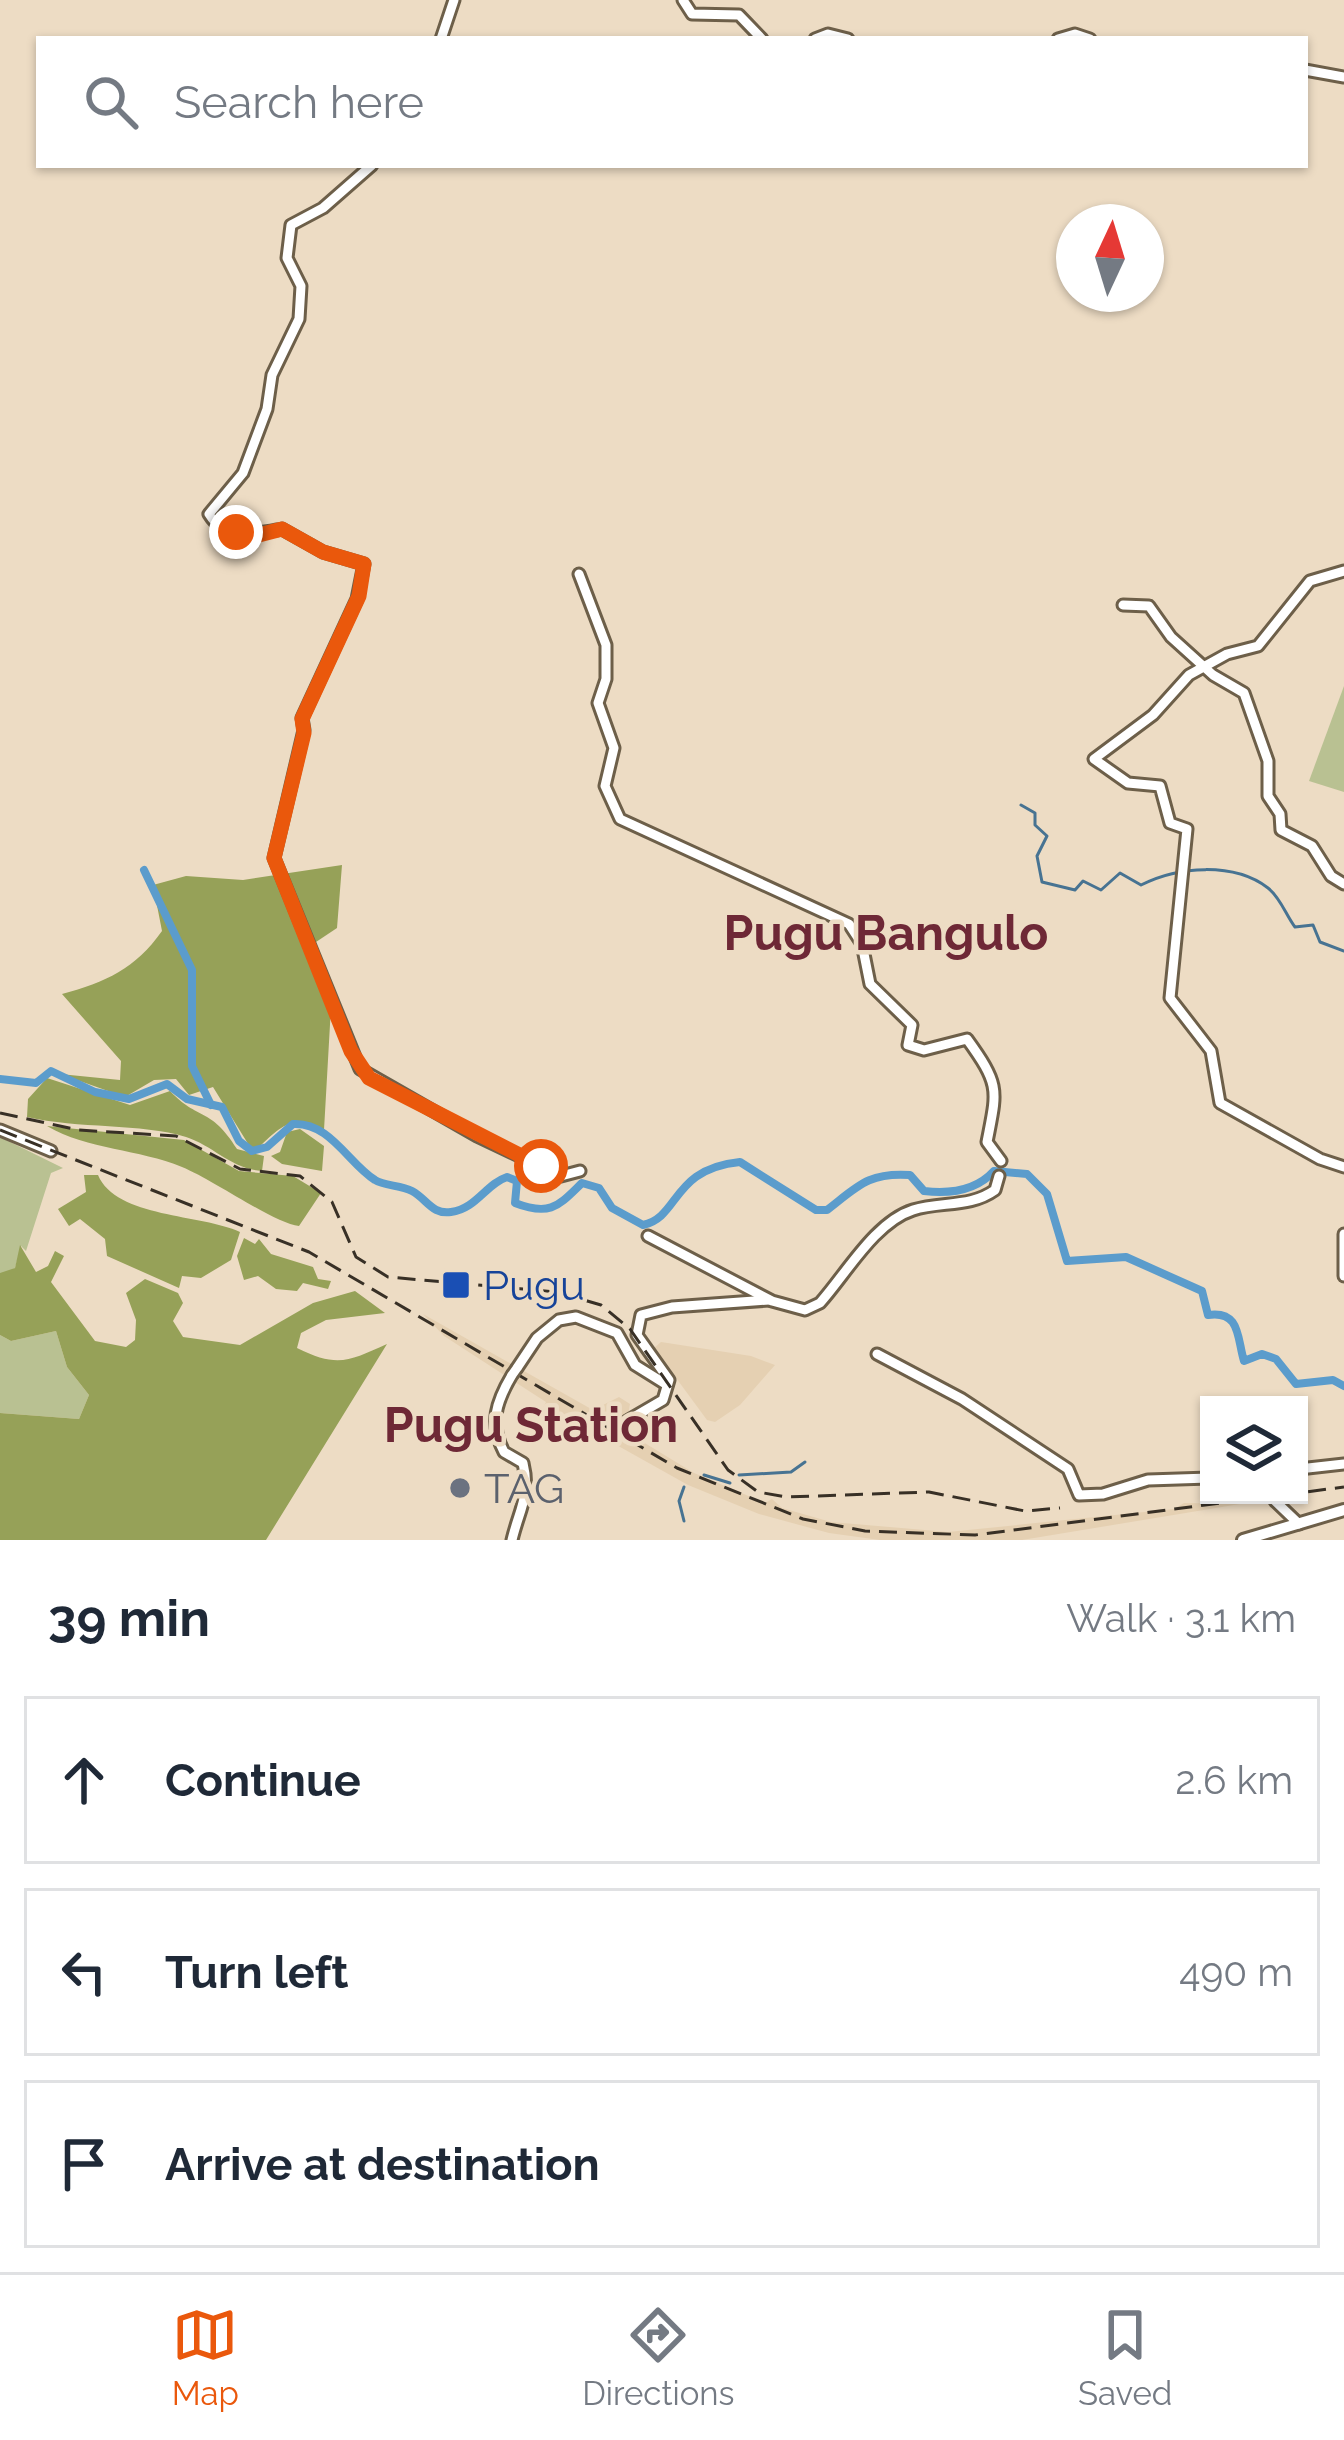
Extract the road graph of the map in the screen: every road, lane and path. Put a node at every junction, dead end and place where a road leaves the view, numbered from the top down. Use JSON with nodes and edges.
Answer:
{"nodes":[{"id":1,"x":454,"y":0,"type":"edge"},
{"id":2,"x":683,"y":0,"type":"edge"},
{"id":3,"x":443,"y":36,"type":"edge"},
{"id":4,"x":759,"y":36,"type":"edge"},
{"id":5,"x":1308,"y":71,"type":"edge"},
{"id":6,"x":1344,"y":77,"type":"edge"},
{"id":7,"x":369,"y":168,"type":"edge"},
{"id":8,"x":1344,"y":571,"type":"edge"},
{"id":9,"x":579,"y":574,"type":"dead end"},
{"id":10,"x":1123,"y":605,"type":"dead end"},
{"id":11,"x":1205,"y":666,"type":"junction"},
{"id":12,"x":1344,"y":884,"type":"edge"},
{"id":13,"x":0,"y":1130,"type":"edge"},
{"id":14,"x":51,"y":1151,"type":"dead end"},
{"id":15,"x":1001,"y":1161,"type":"dead end"},
{"id":16,"x":1344,"y":1167,"type":"edge"},
{"id":17,"x":580,"y":1171,"type":"dead end"},
{"id":18,"x":999,"y":1176,"type":"dead end"},
{"id":19,"x":1344,"y":1234,"type":"edge"},
{"id":20,"x":648,"y":1236,"type":"dead end"},
{"id":21,"x":1344,"y":1276,"type":"edge"},
{"id":22,"x":771,"y":1300,"type":"junction"},
{"id":23,"x":877,"y":1354,"type":"dead end"},
{"id":24,"x":667,"y":1385,"type":"junction"},
{"id":25,"x":627,"y":1421,"type":"dead end"},
{"id":26,"x":1344,"y":1464,"type":"edge"},
{"id":27,"x":1308,"y":1468,"type":"edge"},
{"id":28,"x":1200,"y":1478,"type":"edge"},
{"id":29,"x":1280,"y":1504,"type":"edge"},
{"id":30,"x":1344,"y":1510,"type":"edge"},
{"id":31,"x":1298,"y":1524,"type":"junction"},
{"id":32,"x":512,"y":1540,"type":"edge"},
{"id":33,"x":1244,"y":1540,"type":"edge"}],
"edges":[{"from":1,"to":3,"type":"street"},
{"from":2,"to":4,"type":"street"},
{"from":5,"to":6,"type":"street"},
{"from":7,"to":17,"type":"street"},
{"from":8,"to":11,"type":"street"},
{"from":9,"to":15,"type":"street"},
{"from":10,"to":11,"type":"street"},
{"from":11,"to":12,"type":"street"},
{"from":11,"to":16,"type":"street"},
{"from":13,"to":14,"type":"street"},
{"from":18,"to":22,"type":"street"},
{"from":19,"to":21,"type":"street"},
{"from":20,"to":22,"type":"street"},
{"from":22,"to":24,"type":"street"},
{"from":23,"to":28,"type":"street"},
{"from":24,"to":25,"type":"street"},
{"from":24,"to":32,"type":"street"},
{"from":26,"to":27,"type":"street"},
{"from":29,"to":31,"type":"street"},
{"from":30,"to":31,"type":"main road"},
{"from":31,"to":33,"type":"main road"}]}
